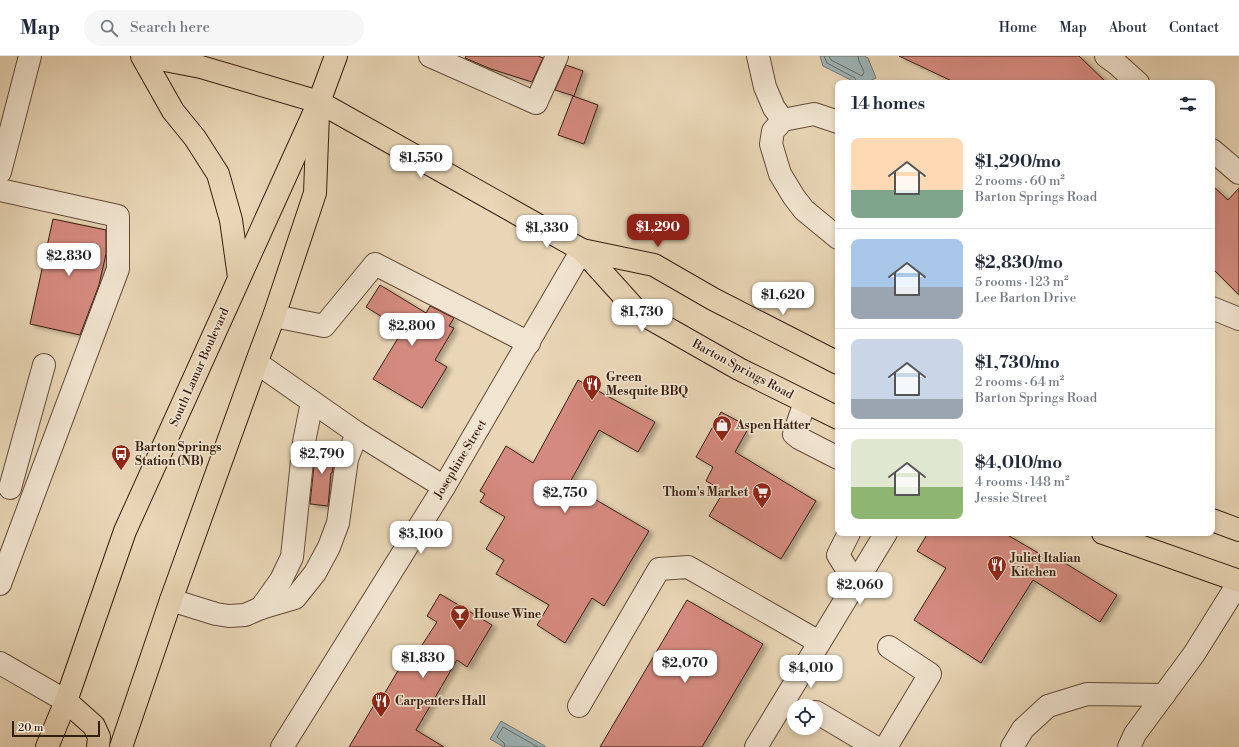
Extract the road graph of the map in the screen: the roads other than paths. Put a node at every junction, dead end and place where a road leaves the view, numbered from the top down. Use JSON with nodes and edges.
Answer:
{"nodes":[{"id":1,"x":30,"y":56,"type":"edge"},
{"id":2,"x":143,"y":56,"type":"edge"},
{"id":3,"x":336,"y":56,"type":"edge"},
{"id":4,"x":430,"y":56,"type":"edge"},
{"id":5,"x":557,"y":56,"type":"edge"},
{"id":6,"x":758,"y":56,"type":"edge"},
{"id":7,"x":1106,"y":56,"type":"edge"},
{"id":8,"x":1135,"y":80,"type":"edge"},
{"id":9,"x":319,"y":102,"type":"junction"},
{"id":10,"x":783,"y":120,"type":"junction"},
{"id":11,"x":835,"y":121,"type":"edge"},
{"id":12,"x":1215,"y":153,"type":"edge"},
{"id":13,"x":0,"y":172,"type":"edge"},
{"id":14,"x":1239,"y":173,"type":"edge"},
{"id":15,"x":0,"y":190,"type":"edge"},
{"id":16,"x":835,"y":236,"type":"edge"},
{"id":17,"x":582,"y":250,"type":"junction"},
{"id":18,"x":239,"y":277,"type":"junction"},
{"id":19,"x":1215,"y":309,"type":"edge"},
{"id":20,"x":274,"y":316,"type":"junction"},
{"id":21,"x":1239,"y":319,"type":"edge"},
{"id":22,"x":529,"y":343,"type":"junction"},
{"id":23,"x":835,"y":361,"type":"edge"},
{"id":24,"x":257,"y":363,"type":"junction"},
{"id":25,"x":44,"y":364,"type":"dead end"},
{"id":26,"x":312,"y":402,"type":"junction"},
{"id":27,"x":805,"y":402,"type":"junction"},
{"id":28,"x":835,"y":417,"type":"edge"},
{"id":29,"x":357,"y":433,"type":"junction"},
{"id":30,"x":835,"y":456,"type":"edge"},
{"id":31,"x":5,"y":486,"type":"edge"},
{"id":32,"x":444,"y":487,"type":"junction"},
{"id":33,"x":34,"y":496,"type":"junction"},
{"id":34,"x":1215,"y":521,"type":"edge"},
{"id":35,"x":1239,"y":530,"type":"edge"},
{"id":36,"x":848,"y":536,"type":"edge"},
{"id":37,"x":884,"y":536,"type":"edge"},
{"id":38,"x":1111,"y":536,"type":"edge"},
{"id":39,"x":1239,"y":581,"type":"edge"},
{"id":40,"x":855,"y":582,"type":"junction"},
{"id":41,"x":0,"y":584,"type":"edge"},
{"id":42,"x":171,"y":600,"type":"junction"},
{"id":43,"x":261,"y":608,"type":"junction"},
{"id":44,"x":819,"y":642,"type":"junction"},
{"id":45,"x":889,"y":647,"type":"dead end"},
{"id":46,"x":0,"y":663,"type":"edge"},
{"id":47,"x":1164,"y":695,"type":"junction"},
{"id":48,"x":787,"y":696,"type":"junction"},
{"id":49,"x":792,"y":699,"type":"edge"},
{"id":50,"x":66,"y":701,"type":"junction"},
{"id":51,"x":579,"y":706,"type":"dead end"},
{"id":52,"x":823,"y":716,"type":"edge"},
{"id":53,"x":125,"y":745,"type":"edge"},
{"id":54,"x":47,"y":747,"type":"edge"},
{"id":55,"x":98,"y":747,"type":"edge"},
{"id":56,"x":282,"y":747,"type":"edge"},
{"id":57,"x":756,"y":747,"type":"edge"},
{"id":58,"x":874,"y":747,"type":"edge"},
{"id":59,"x":886,"y":747,"type":"edge"},
{"id":60,"x":1012,"y":747,"type":"edge"},
{"id":61,"x":1129,"y":747,"type":"edge"}],
"edges":[{"from":1,"to":13,"type":"street"},
{"from":2,"to":9,"type":"main road","name":"Barton Springs Road"},
{"from":2,"to":18,"type":"main road"},
{"from":3,"to":9,"type":"main road","name":"South Lamar Boulevard"},
{"from":4,"to":5,"type":"street"},
{"from":6,"to":10,"type":"street"},
{"from":7,"to":8,"type":"street"},
{"from":9,"to":17,"type":"main road","name":"Barton Springs Road"},
{"from":9,"to":18,"type":"main road","name":"South Lamar Boulevard"},
{"from":9,"to":20,"type":"main road","name":"South Lamar Boulevard"},
{"from":10,"to":11,"type":"street"},
{"from":10,"to":16,"type":"street"},
{"from":12,"to":14,"type":"street"},
{"from":15,"to":33,"type":"street"},
{"from":17,"to":22,"type":"street","name":"Josephine Street"},
{"from":17,"to":23,"type":"main road","name":"Barton Springs Road"},
{"from":17,"to":27,"type":"main road","name":"Barton Springs Road"},
{"from":18,"to":50,"type":"main road","name":"South Lamar Boulevard"},
{"from":19,"to":21,"type":"street"},
{"from":20,"to":22,"type":"street"},
{"from":20,"to":24,"type":"main road","name":"South Lamar Boulevard"},
{"from":22,"to":32,"type":"street","name":"Josephine Street"},
{"from":24,"to":26,"type":"street"},
{"from":24,"to":42,"type":"main road","name":"South Lamar Boulevard"},
{"from":25,"to":31,"type":"street"},
{"from":26,"to":29,"type":"street"},
{"from":26,"to":43,"type":"street"},
{"from":27,"to":28,"type":"main road","name":"Barton Springs Road"},
{"from":27,"to":30,"type":"street"},
{"from":29,"to":32,"type":"street"},
{"from":29,"to":43,"type":"street"},
{"from":31,"to":33,"type":"street"},
{"from":32,"to":56,"type":"street","name":"Josephine Street"},
{"from":33,"to":41,"type":"street"},
{"from":34,"to":35,"type":"main road"},
{"from":36,"to":40,"type":"street"},
{"from":37,"to":40,"type":"street"},
{"from":38,"to":39,"type":"main road"},
{"from":39,"to":47,"type":"street"},
{"from":40,"to":44,"type":"street"},
{"from":42,"to":43,"type":"street"},
{"from":42,"to":53,"type":"main road","name":"South Lamar Boulevard"},
{"from":44,"to":48,"type":"street"},
{"from":44,"to":51,"type":"street"},
{"from":45,"to":59,"type":"street"},
{"from":46,"to":50,"type":"street"},
{"from":47,"to":60,"type":"street"},
{"from":47,"to":61,"type":"street"},
{"from":48,"to":49,"type":"street"},
{"from":48,"to":57,"type":"street"},
{"from":50,"to":54,"type":"main road","name":"South Lamar Boulevard"},
{"from":50,"to":55,"type":"main road"},
{"from":52,"to":58,"type":"street"}]}
